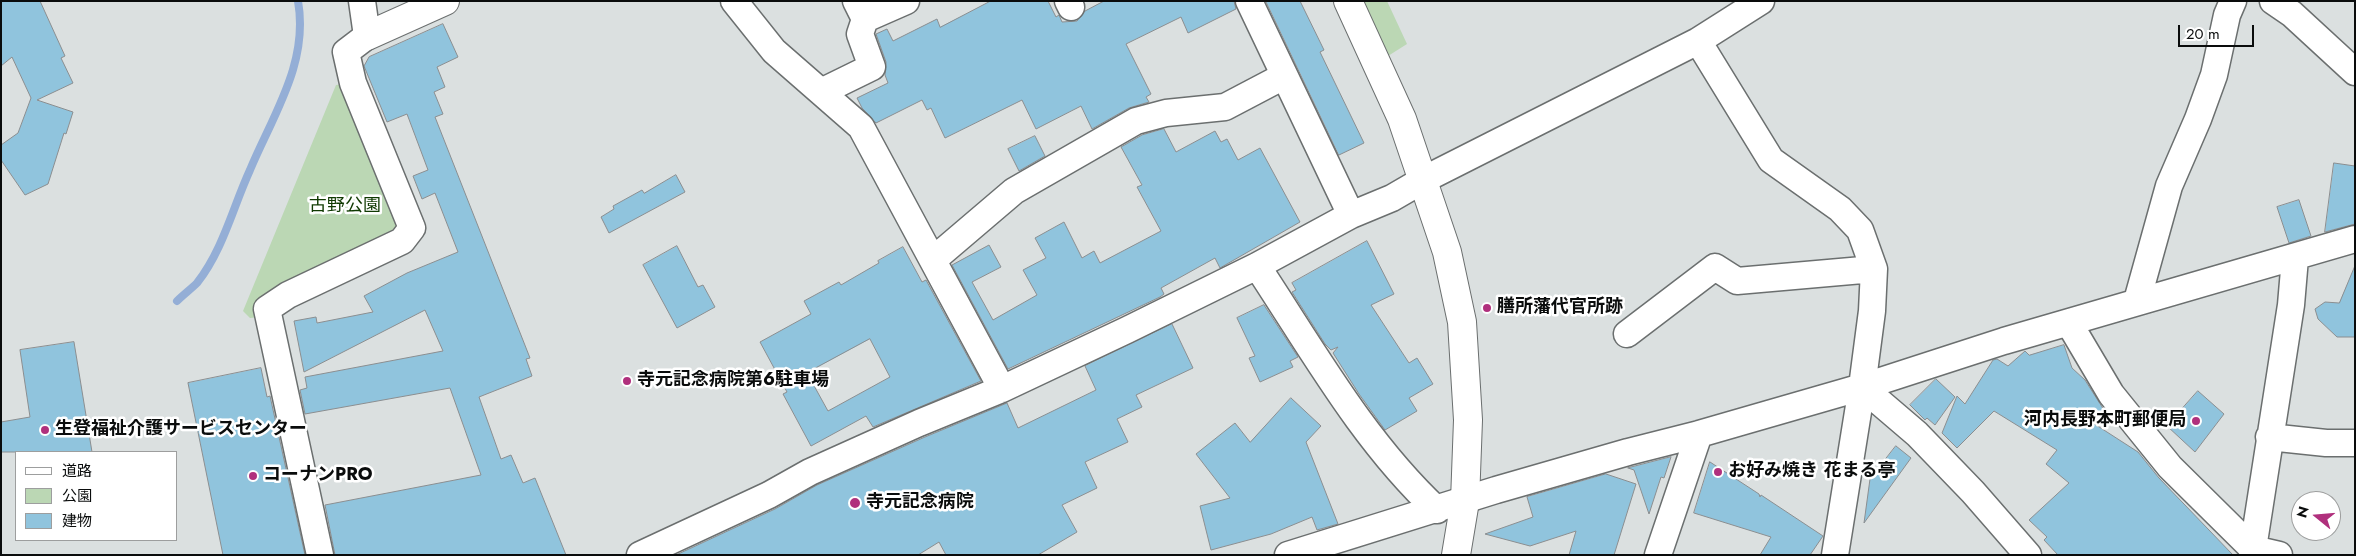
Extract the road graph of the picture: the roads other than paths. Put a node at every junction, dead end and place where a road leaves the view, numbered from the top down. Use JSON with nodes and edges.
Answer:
{"nodes":[{"id":1,"x":362,"y":1,"type":"edge"},
{"id":2,"x":445,"y":1,"type":"edge"},
{"id":3,"x":734,"y":1,"type":"edge"},
{"id":4,"x":906,"y":1,"type":"edge"},
{"id":5,"x":1249,"y":1,"type":"edge"},
{"id":6,"x":1348,"y":1,"type":"edge"},
{"id":7,"x":1761,"y":1,"type":"edge"},
{"id":8,"x":2233,"y":1,"type":"edge"},
{"id":9,"x":2292,"y":5,"type":"edge"},
{"id":10,"x":1730,"y":9,"type":"edge"},
{"id":11,"x":860,"y":10,"type":"edge"},
{"id":12,"x":367,"y":36,"type":"junction"},
{"id":13,"x":1698,"y":41,"type":"junction"},
{"id":14,"x":2355,"y":72,"type":"edge"},
{"id":15,"x":1284,"y":76,"type":"junction"},
{"id":16,"x":821,"y":92,"type":"junction"},
{"id":17,"x":1423,"y":180,"type":"junction"},
{"id":18,"x":1350,"y":215,"type":"junction"},
{"id":19,"x":2355,"y":239,"type":"edge"},
{"id":20,"x":2295,"y":258,"type":"junction"},
{"id":21,"x":933,"y":260,"type":"junction"},
{"id":22,"x":1258,"y":266,"type":"junction"},
{"id":23,"x":1874,"y":269,"type":"junction"},
{"id":24,"x":2137,"y":301,"type":"junction"},
{"id":25,"x":2069,"y":323,"type":"junction"},
{"id":26,"x":1627,"y":334,"type":"dead end"},
{"id":27,"x":1862,"y":387,"type":"junction"},
{"id":28,"x":1002,"y":389,"type":"junction"},
{"id":29,"x":1699,"y":434,"type":"junction"},
{"id":30,"x":2269,"y":437,"type":"junction"},
{"id":31,"x":2355,"y":442,"type":"edge"},
{"id":32,"x":1465,"y":501,"type":"junction"},
{"id":33,"x":1437,"y":510,"type":"junction"},
{"id":34,"x":2252,"y":552,"type":"edge"},
{"id":35,"x":320,"y":555,"type":"edge"},
{"id":36,"x":640,"y":555,"type":"edge"},
{"id":37,"x":1288,"y":555,"type":"edge"},
{"id":38,"x":1456,"y":555,"type":"edge"},
{"id":39,"x":1658,"y":555,"type":"edge"},
{"id":40,"x":1835,"y":555,"type":"edge"},
{"id":41,"x":2028,"y":555,"type":"edge"},
{"id":42,"x":2279,"y":555,"type":"edge"}],
"edges":[{"from":1,"to":12,"type":"street"},
{"from":2,"to":12,"type":"street"},
{"from":3,"to":16,"type":"street"},
{"from":4,"to":11,"type":"street"},
{"from":5,"to":15,"type":"street"},
{"from":6,"to":17,"type":"street"},
{"from":7,"to":10,"type":"street"},
{"from":8,"to":24,"type":"street"},
{"from":9,"to":14,"type":"street"},
{"from":10,"to":13,"type":"street"},
{"from":11,"to":16,"type":"street"},
{"from":12,"to":35,"type":"street"},
{"from":13,"to":17,"type":"street"},
{"from":13,"to":23,"type":"street"},
{"from":15,"to":18,"type":"street"},
{"from":15,"to":21,"type":"street"},
{"from":16,"to":21,"type":"street"},
{"from":17,"to":18,"type":"street"},
{"from":17,"to":32,"type":"street"},
{"from":18,"to":22,"type":"street"},
{"from":19,"to":20,"type":"street"},
{"from":20,"to":24,"type":"street"},
{"from":20,"to":30,"type":"street"},
{"from":21,"to":28,"type":"street"},
{"from":22,"to":28,"type":"street"},
{"from":22,"to":33,"type":"street"},
{"from":23,"to":26,"type":"street"},
{"from":23,"to":27,"type":"street"},
{"from":24,"to":25,"type":"street"},
{"from":25,"to":27,"type":"street"},
{"from":25,"to":34,"type":"street"},
{"from":27,"to":29,"type":"street"},
{"from":27,"to":40,"type":"street"},
{"from":27,"to":41,"type":"street"},
{"from":28,"to":36,"type":"street"},
{"from":29,"to":32,"type":"street"},
{"from":29,"to":39,"type":"street"},
{"from":30,"to":31,"type":"street"},
{"from":30,"to":34,"type":"street"},
{"from":32,"to":33,"type":"street"},
{"from":32,"to":38,"type":"street"},
{"from":33,"to":37,"type":"street"},
{"from":34,"to":42,"type":"street"}]}
